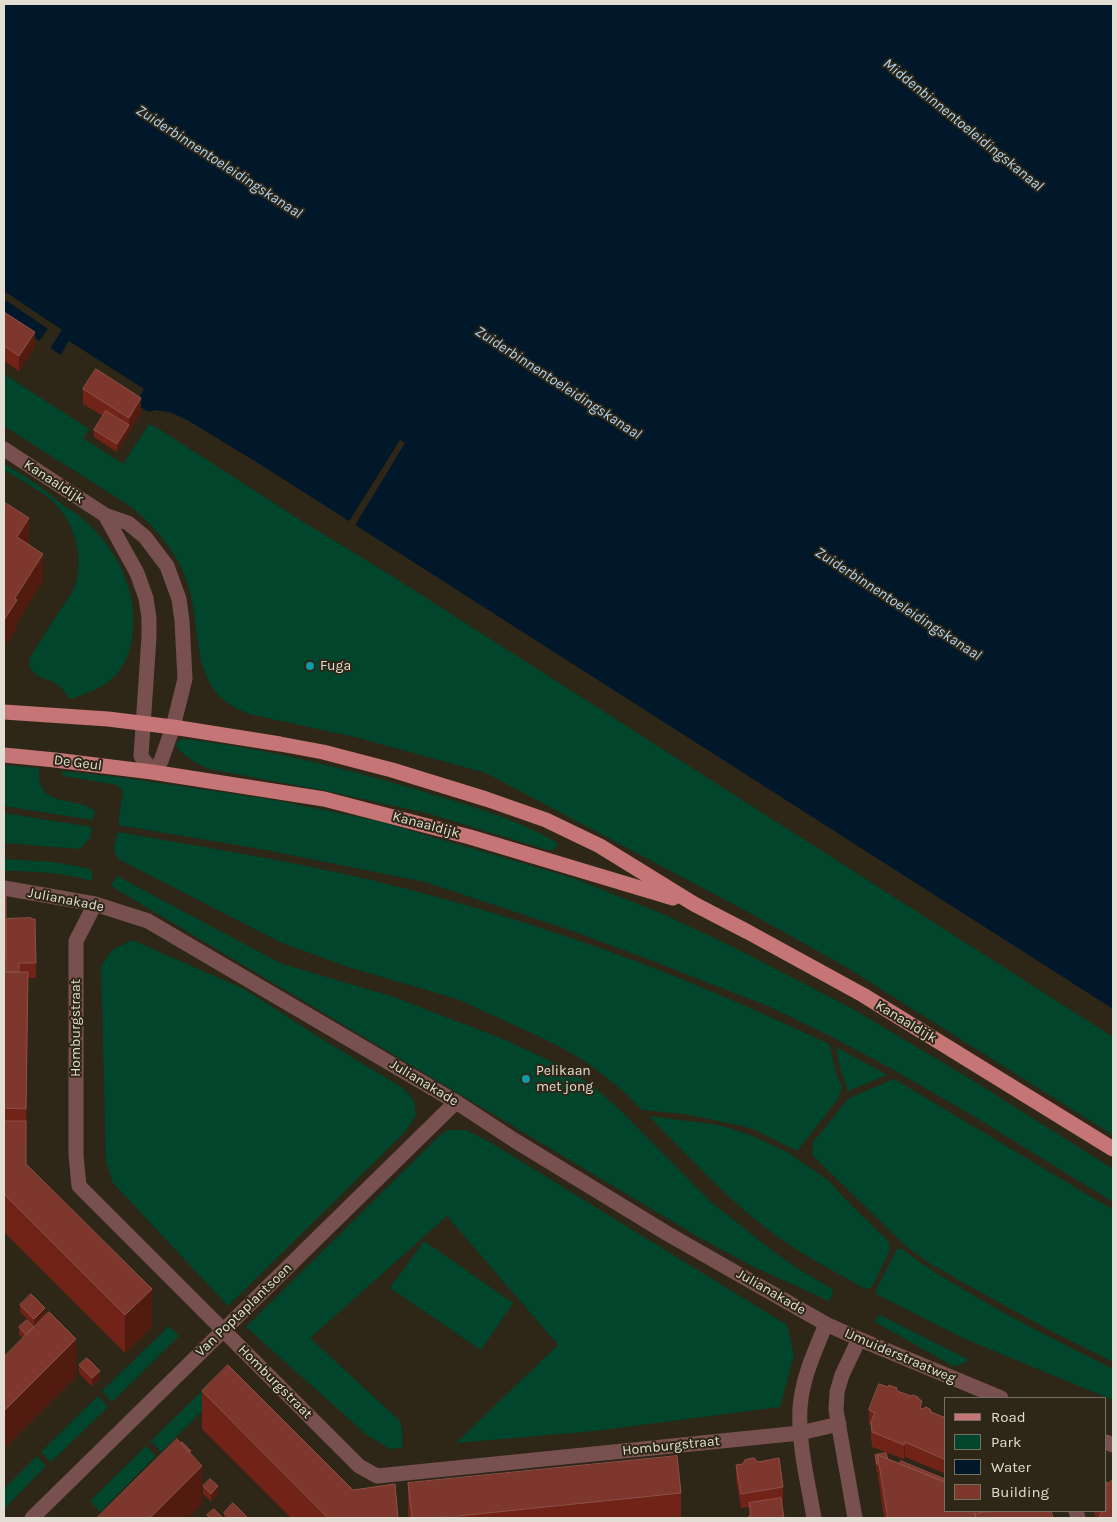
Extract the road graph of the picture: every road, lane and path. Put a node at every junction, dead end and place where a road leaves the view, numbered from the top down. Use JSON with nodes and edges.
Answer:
{"nodes":[{"id":1,"x":4,"y":449,"type":"edge"},
{"id":2,"x":105,"y":515,"type":"junction"},
{"id":3,"x":4,"y":712,"type":"edge"},
{"id":4,"x":143,"y":724,"type":"junction"},
{"id":5,"x":174,"y":727,"type":"junction"},
{"id":6,"x":4,"y":755,"type":"edge"},
{"id":7,"x":152,"y":772,"type":"junction"},
{"id":8,"x":4,"y":888,"type":"edge"},
{"id":9,"x":94,"y":904,"type":"junction"},
{"id":10,"x":694,"y":904,"type":"junction"},
{"id":11,"x":456,"y":1102,"type":"junction"},
{"id":12,"x":1113,"y":1149,"type":"edge"},
{"id":13,"x":826,"y":1324,"type":"junction"},
{"id":14,"x":222,"y":1331,"type":"junction"},
{"id":15,"x":859,"y":1339,"type":"junction"},
{"id":16,"x":999,"y":1397,"type":"edge"},
{"id":17,"x":839,"y":1424,"type":"junction"},
{"id":18,"x":800,"y":1433,"type":"junction"},
{"id":19,"x":32,"y":1518,"type":"edge"},
{"id":20,"x":814,"y":1518,"type":"edge"},
{"id":21,"x":855,"y":1518,"type":"edge"}],
"edges":[{"from":1,"to":2,"type":"street","name":"Kanaaldijk"},
{"from":2,"to":4,"type":"street","name":"Kanaaldijk"},
{"from":2,"to":5,"type":"street","name":"Kanaaldijk"},
{"from":3,"to":4,"type":"main road"},
{"from":4,"to":5,"type":"main road","name":"Kanaaldijk"},
{"from":4,"to":7,"type":"street","name":"Kanaaldijk"},
{"from":5,"to":7,"type":"street","name":"Kanaaldijk"},
{"from":5,"to":10,"type":"main road","name":"Kanaaldijk"},
{"from":6,"to":7,"type":"main road","name":"De Geul"},
{"from":7,"to":10,"type":"main road","name":"Kanaaldijk"},
{"from":8,"to":9,"type":"street","name":"Julianakade"},
{"from":9,"to":11,"type":"street","name":"Julianakade"},
{"from":9,"to":14,"type":"street","name":"Homburgstraat"},
{"from":10,"to":12,"type":"main road","name":"Kanaaldijk"},
{"from":11,"to":13,"type":"street","name":"Julianakade"},
{"from":11,"to":14,"type":"street","name":"Van Poptaplantsoen"},
{"from":13,"to":15,"type":"street","name":"IJmuiderstraatweg"},
{"from":13,"to":18,"type":"street"},
{"from":14,"to":18,"type":"street","name":"Homburgstraat"},
{"from":14,"to":19,"type":"street","name":"Van Poptaplantsoen"},
{"from":15,"to":16,"type":"street","name":"IJmuiderstraatweg"},
{"from":15,"to":17,"type":"street"},
{"from":17,"to":18,"type":"street","name":"Homburgstraat"},
{"from":17,"to":21,"type":"street"},
{"from":18,"to":20,"type":"street"}]}
